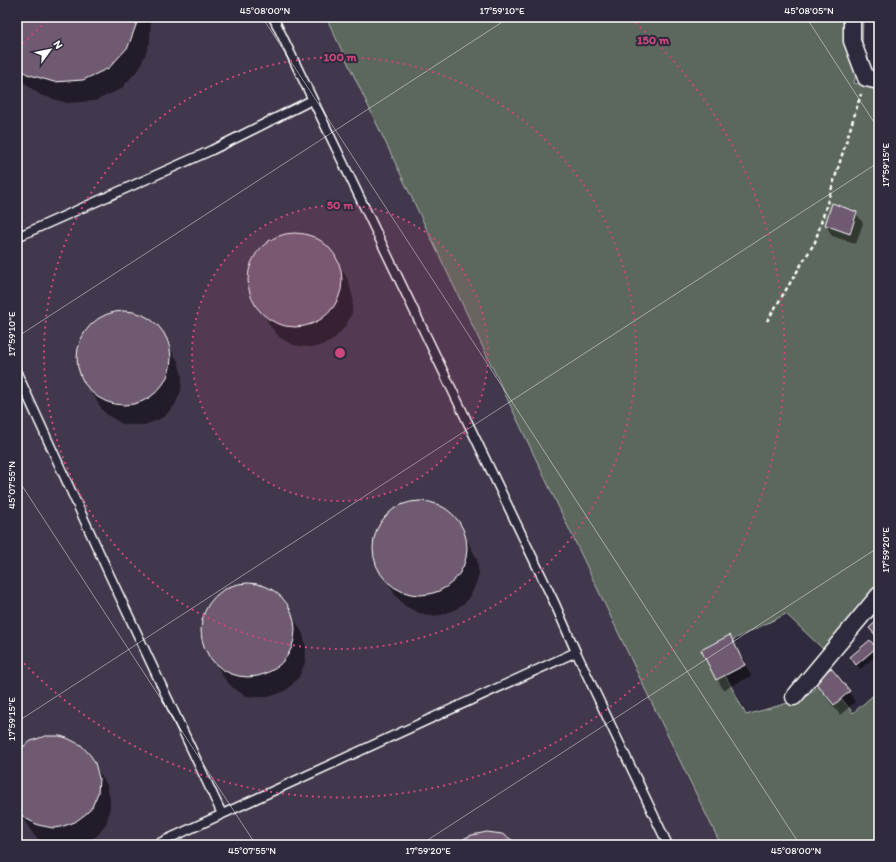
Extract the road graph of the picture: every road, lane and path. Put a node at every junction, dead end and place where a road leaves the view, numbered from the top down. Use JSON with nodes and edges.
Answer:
{"nodes":[{"id":1,"x":273,"y":17,"type":"edge"},
{"id":2,"x":852,"y":17,"type":"edge"},
{"id":3,"x":873,"y":79,"type":"edge"},
{"id":4,"x":312,"y":100,"type":"junction"},
{"id":5,"x":17,"y":238,"type":"edge"},
{"id":6,"x":767,"y":321,"type":"dead end"},
{"id":7,"x":17,"y":373,"type":"edge"},
{"id":8,"x":879,"y":596,"type":"edge"},
{"id":9,"x":576,"y":652,"type":"junction"},
{"id":10,"x":794,"y":697,"type":"dead end"},
{"id":11,"x":222,"y":814,"type":"junction"},
{"id":12,"x":155,"y":845,"type":"edge"},
{"id":13,"x":668,"y":845,"type":"edge"}],
"edges":[{"from":1,"to":4,"type":"lane"},
{"from":2,"to":3,"type":"street"},
{"from":3,"to":6,"type":"path"},
{"from":4,"to":5,"type":"lane"},
{"from":4,"to":9,"type":"lane"},
{"from":7,"to":11,"type":"lane"},
{"from":8,"to":10,"type":"street"},
{"from":9,"to":11,"type":"lane"},
{"from":9,"to":13,"type":"lane"},
{"from":11,"to":12,"type":"lane"}]}
